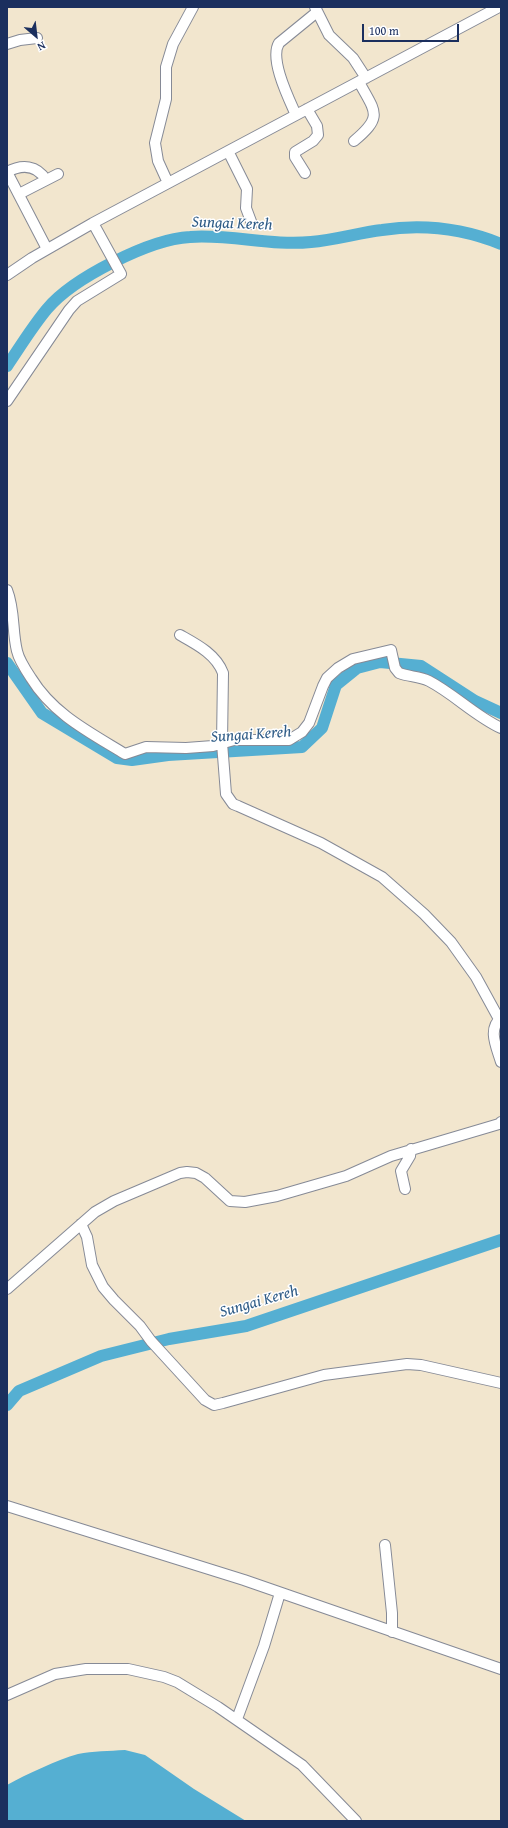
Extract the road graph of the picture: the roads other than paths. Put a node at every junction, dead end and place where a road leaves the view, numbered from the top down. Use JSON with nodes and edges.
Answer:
{"nodes":[{"id":1,"x":193,"y":7,"type":"edge"},
{"id":2,"x":499,"y":7,"type":"edge"},
{"id":3,"x":316,"y":10,"type":"edge"},
{"id":4,"x":37,"y":38,"type":"dead end"},
{"id":5,"x":7,"y":44,"type":"edge"},
{"id":6,"x":363,"y":80,"type":"junction"},
{"id":7,"x":307,"y":109,"type":"junction"},
{"id":8,"x":296,"y":115,"type":"junction"},
{"id":9,"x":354,"y":141,"type":"dead end"},
{"id":10,"x":228,"y":151,"type":"junction"},
{"id":11,"x":7,"y":172,"type":"edge"},
{"id":12,"x":304,"y":173,"type":"dead end"},
{"id":13,"x":58,"y":174,"type":"dead end"},
{"id":14,"x":46,"y":180,"type":"junction"},
{"id":15,"x":168,"y":183,"type":"junction"},
{"id":16,"x":19,"y":194,"type":"junction"},
{"id":17,"x":93,"y":223,"type":"junction"},
{"id":18,"x":252,"y":224,"type":"dead end"},
{"id":19,"x":47,"y":249,"type":"junction"},
{"id":20,"x":7,"y":275,"type":"edge"},
{"id":21,"x":7,"y":401,"type":"edge"},
{"id":22,"x":7,"y":590,"type":"edge"},
{"id":23,"x":180,"y":635,"type":"dead end"},
{"id":24,"x":501,"y":728,"type":"edge"},
{"id":25,"x":222,"y":750,"type":"junction"},
{"id":26,"x":500,"y":1019,"type":"edge"},
{"id":27,"x":501,"y":1062,"type":"edge"},
{"id":28,"x":501,"y":1122,"type":"edge"},
{"id":29,"x":411,"y":1149,"type":"junction"},
{"id":30,"x":405,"y":1189,"type":"dead end"},
{"id":31,"x":81,"y":1224,"type":"junction"},
{"id":32,"x":7,"y":1289,"type":"edge"},
{"id":33,"x":501,"y":1383,"type":"edge"},
{"id":34,"x":7,"y":1506,"type":"edge"},
{"id":35,"x":385,"y":1545,"type":"dead end"},
{"id":36,"x":280,"y":1593,"type":"junction"},
{"id":37,"x":392,"y":1632,"type":"junction"},
{"id":38,"x":501,"y":1668,"type":"edge"},
{"id":39,"x":7,"y":1695,"type":"edge"},
{"id":40,"x":237,"y":1720,"type":"junction"},
{"id":41,"x":356,"y":1821,"type":"edge"}],
"edges":[{"from":1,"to":15,"type":"street"},
{"from":2,"to":6,"type":"street"},
{"from":3,"to":6,"type":"street"},
{"from":3,"to":8,"type":"street"},
{"from":4,"to":5,"type":"street"},
{"from":6,"to":7,"type":"street"},
{"from":6,"to":9,"type":"street"},
{"from":7,"to":8,"type":"street"},
{"from":7,"to":12,"type":"street"},
{"from":8,"to":10,"type":"street"},
{"from":10,"to":15,"type":"street"},
{"from":10,"to":18,"type":"street"},
{"from":11,"to":14,"type":"street"},
{"from":11,"to":16,"type":"street"},
{"from":13,"to":14,"type":"street"},
{"from":14,"to":16,"type":"street"},
{"from":15,"to":17,"type":"street"},
{"from":16,"to":19,"type":"street"},
{"from":17,"to":19,"type":"street"},
{"from":17,"to":21,"type":"street"},
{"from":19,"to":20,"type":"street"},
{"from":22,"to":25,"type":"street"},
{"from":23,"to":25,"type":"street"},
{"from":24,"to":25,"type":"street"},
{"from":25,"to":26,"type":"street"},
{"from":26,"to":27,"type":"street"},
{"from":28,"to":29,"type":"street"},
{"from":29,"to":30,"type":"street"},
{"from":29,"to":31,"type":"street"},
{"from":31,"to":32,"type":"street"},
{"from":31,"to":33,"type":"street"},
{"from":34,"to":36,"type":"street"},
{"from":35,"to":37,"type":"street"},
{"from":36,"to":37,"type":"street"},
{"from":36,"to":40,"type":"street"},
{"from":37,"to":38,"type":"street"},
{"from":39,"to":40,"type":"street"},
{"from":40,"to":41,"type":"street"}]}
